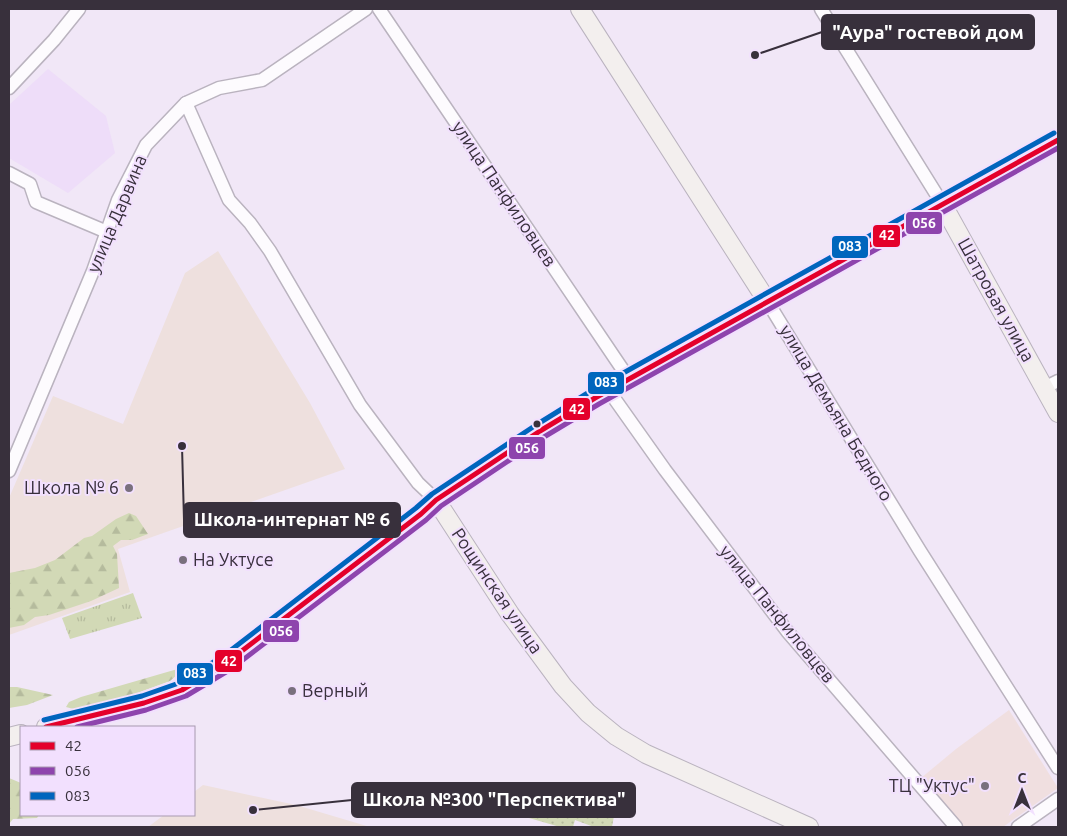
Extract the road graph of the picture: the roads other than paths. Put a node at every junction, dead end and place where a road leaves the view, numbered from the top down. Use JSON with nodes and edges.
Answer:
{"nodes":[{"id":1,"x":79,"y":9,"type":"edge"},
{"id":2,"x":379,"y":9,"type":"edge"},
{"id":3,"x":580,"y":9,"type":"edge"},
{"id":4,"x":821,"y":9,"type":"edge"},
{"id":5,"x":362,"y":10,"type":"edge"},
{"id":6,"x":9,"y":88,"type":"edge"},
{"id":7,"x":186,"y":103,"type":"junction"},
{"id":8,"x":1058,"y":140,"type":"edge"},
{"id":9,"x":9,"y":173,"type":"edge"},
{"id":10,"x":943,"y":205,"type":"junction"},
{"id":11,"x":106,"y":232,"type":"junction"},
{"id":12,"x":767,"y":301,"type":"junction"},
{"id":13,"x":629,"y":379,"type":"junction"},
{"id":14,"x":1051,"y":385,"type":"edge"},
{"id":15,"x":608,"y":391,"type":"junction"},
{"id":16,"x":1058,"y":413,"type":"edge"},
{"id":17,"x":9,"y":471,"type":"edge"},
{"id":18,"x":436,"y":500,"type":"junction"},
{"id":19,"x":50,"y":726,"type":"edge"},
{"id":20,"x":1058,"y":768,"type":"edge"},
{"id":21,"x":1058,"y":799,"type":"edge"},
{"id":22,"x":809,"y":827,"type":"edge"},
{"id":23,"x":956,"y":827,"type":"edge"},
{"id":24,"x":1018,"y":827,"type":"edge"}],
"edges":[{"from":1,"to":6,"type":"street"},
{"from":2,"to":13,"type":"street","name":"улица Панфиловцев"},
{"from":3,"to":12,"type":"street","name":"улица Демьяна Бедного"},
{"from":4,"to":10,"type":"street","name":"Шатровая улица"},
{"from":5,"to":7,"type":"street","name":"улица Дарвина"},
{"from":7,"to":11,"type":"street","name":"улица Дарвина"},
{"from":7,"to":18,"type":"street","name":"Рощинская улица"},
{"from":8,"to":10,"type":"street"},
{"from":9,"to":11,"type":"street"},
{"from":10,"to":12,"type":"street"},
{"from":10,"to":14,"type":"street","name":"Шатровая улица"},
{"from":11,"to":17,"type":"street","name":"улица Дарвина"},
{"from":12,"to":13,"type":"street"},
{"from":12,"to":20,"type":"street","name":"улица Демьяна Бедного"},
{"from":13,"to":15,"type":"street"},
{"from":14,"to":16,"type":"street","name":"Шатровая улица"},
{"from":15,"to":18,"type":"street"},
{"from":15,"to":23,"type":"street","name":"улица Панфиловцев"},
{"from":18,"to":19,"type":"street"},
{"from":18,"to":22,"type":"street","name":"Рощинская улица"},
{"from":21,"to":24,"type":"street"}]}
